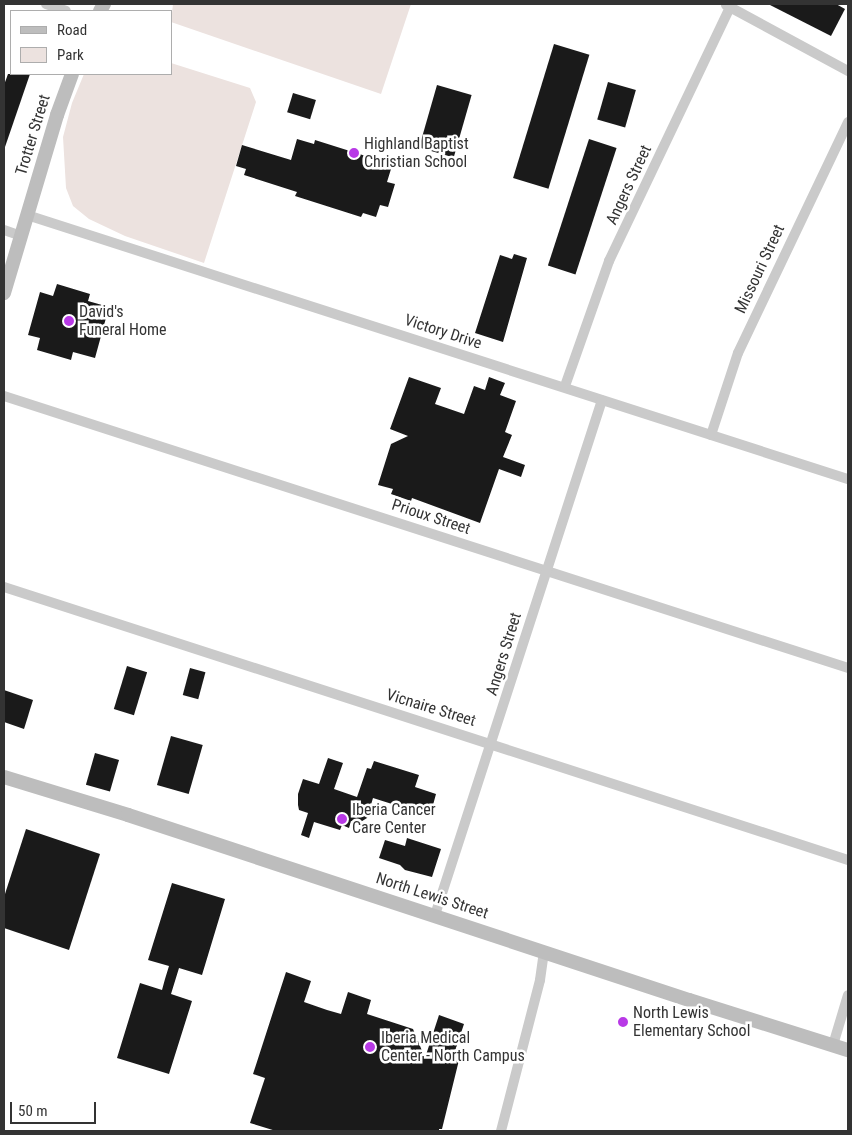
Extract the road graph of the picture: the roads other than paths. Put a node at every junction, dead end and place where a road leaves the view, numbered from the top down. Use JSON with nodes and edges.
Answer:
{"nodes":[{"id":1,"x":46,"y":4,"type":"edge"},
{"id":2,"x":727,"y":5,"type":"edge"},
{"id":3,"x":63,"y":10,"type":"edge"},
{"id":4,"x":848,"y":71,"type":"edge"},
{"id":5,"x":72,"y":75,"type":"edge"},
{"id":6,"x":848,"y":122,"type":"edge"},
{"id":7,"x":27,"y":215,"type":"junction"},
{"id":8,"x":4,"y":230,"type":"edge"},
{"id":9,"x":21,"y":236,"type":"junction"},
{"id":10,"x":4,"y":293,"type":"edge"},
{"id":11,"x":565,"y":386,"type":"junction"},
{"id":12,"x":4,"y":396,"type":"edge"},
{"id":13,"x":602,"y":400,"type":"junction"},
{"id":14,"x":712,"y":435,"type":"junction"},
{"id":15,"x":848,"y":479,"type":"edge"},
{"id":16,"x":546,"y":570,"type":"junction"},
{"id":17,"x":4,"y":587,"type":"edge"},
{"id":18,"x":848,"y":668,"type":"edge"},
{"id":19,"x":492,"y":743,"type":"junction"},
{"id":20,"x":4,"y":777,"type":"edge"},
{"id":21,"x":848,"y":860,"type":"edge"},
{"id":22,"x":435,"y":916,"type":"junction"},
{"id":23,"x":544,"y":951,"type":"junction"},
{"id":24,"x":848,"y":995,"type":"edge"},
{"id":25,"x":833,"y":1046,"type":"junction"},
{"id":26,"x":848,"y":1050,"type":"edge"},
{"id":27,"x":501,"y":1131,"type":"edge"}],
"edges":[{"from":1,"to":3,"type":"street"},
{"from":2,"to":4,"type":"street"},
{"from":2,"to":11,"type":"street","name":"Angers Street"},
{"from":5,"to":7,"type":"main road","name":"Trotter Street"},
{"from":6,"to":14,"type":"street","name":"Missouri Street"},
{"from":7,"to":9,"type":"main road","name":"Trotter Street"},
{"from":7,"to":11,"type":"street","name":"Victory Drive"},
{"from":8,"to":9,"type":"street"},
{"from":9,"to":10,"type":"main road","name":"Trotter Street"},
{"from":11,"to":13,"type":"street","name":"Victory Drive"},
{"from":12,"to":16,"type":"street","name":"Prioux Street"},
{"from":13,"to":14,"type":"street","name":"Victory Drive"},
{"from":13,"to":16,"type":"street","name":"Angers Street"},
{"from":14,"to":15,"type":"street","name":"Victory Drive"},
{"from":16,"to":18,"type":"street","name":"Prioux Street"},
{"from":16,"to":19,"type":"street","name":"Angers Street"},
{"from":17,"to":19,"type":"street","name":"Vicnaire Street"},
{"from":19,"to":21,"type":"street","name":"Vicnaire Street"},
{"from":19,"to":22,"type":"street","name":"Angers Street"},
{"from":20,"to":22,"type":"main road","name":"North Lewis Street"},
{"from":22,"to":23,"type":"main road","name":"North Lewis Street"},
{"from":23,"to":25,"type":"main road","name":"North Lewis Street"},
{"from":23,"to":27,"type":"street"},
{"from":24,"to":25,"type":"street"},
{"from":25,"to":26,"type":"main road","name":"North Lewis Street"}]}
